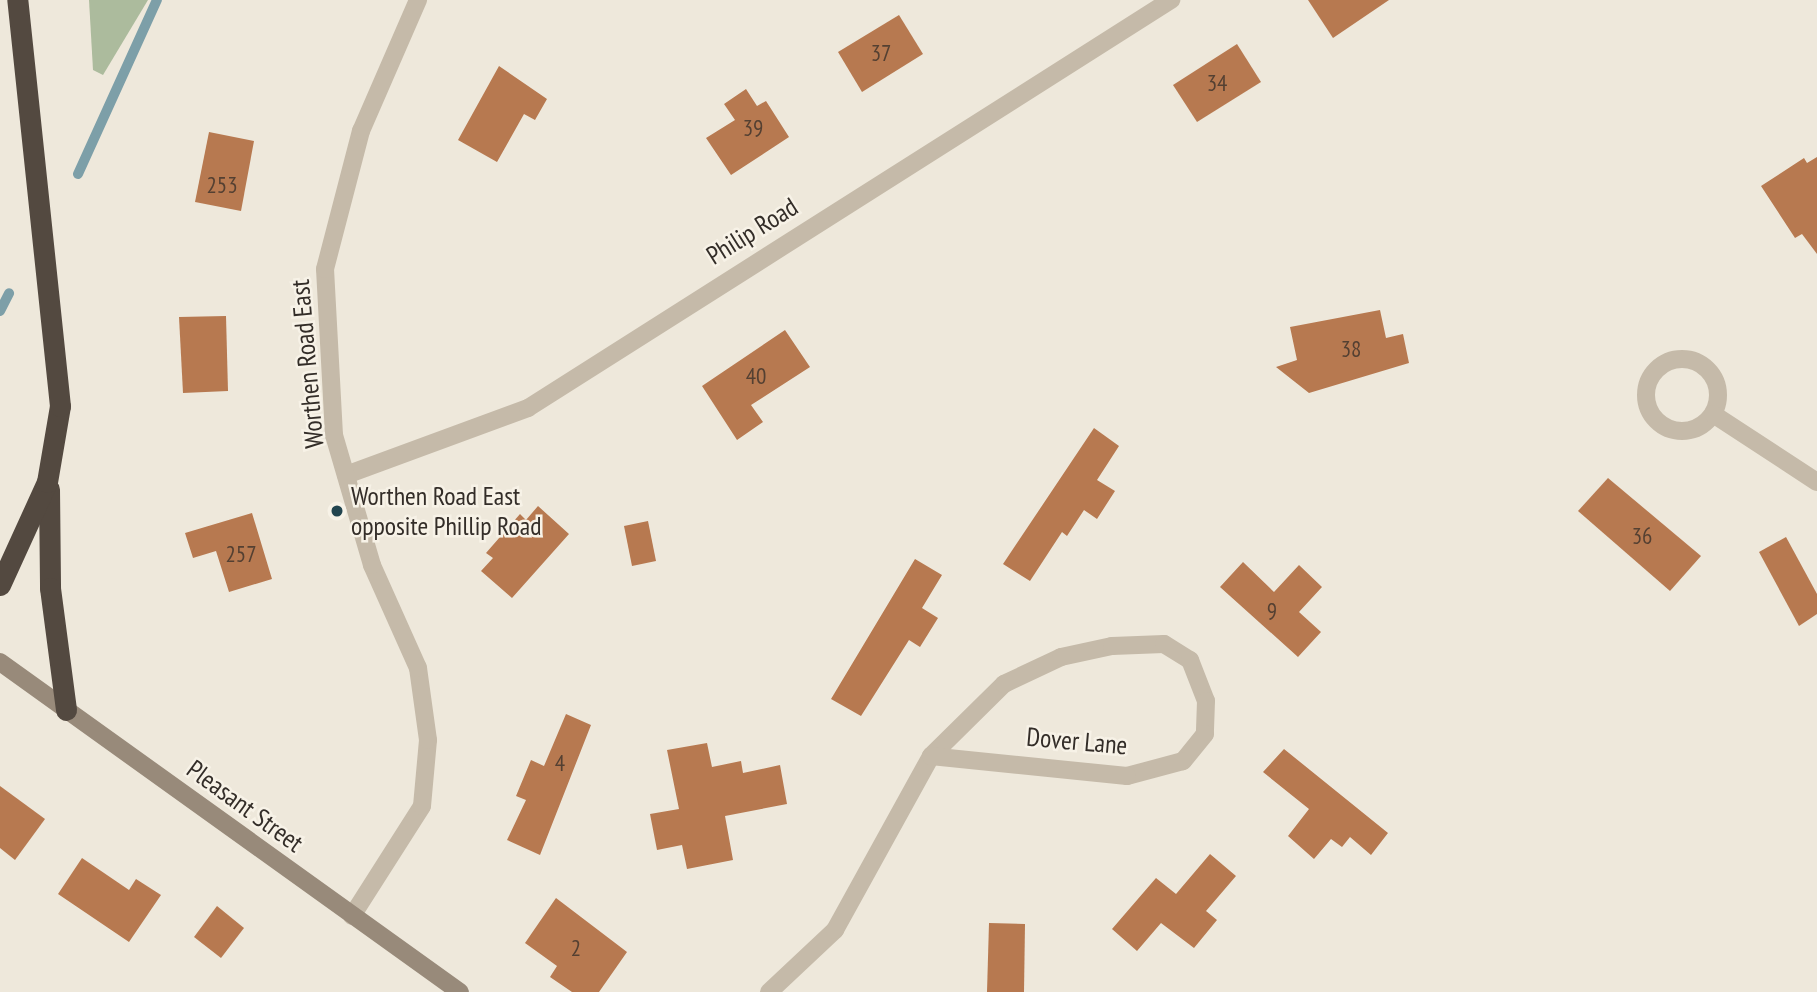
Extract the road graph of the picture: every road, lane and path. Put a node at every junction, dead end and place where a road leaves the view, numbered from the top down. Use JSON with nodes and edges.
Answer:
{"nodes":[{"id":1,"x":17,"y":0,"type":"edge"},
{"id":2,"x":418,"y":0,"type":"edge"},
{"id":3,"x":1171,"y":0,"type":"edge"},
{"id":4,"x":1713,"y":414,"type":"junction"},
{"id":5,"x":49,"y":474,"type":"junction"},
{"id":6,"x":346,"y":475,"type":"junction"},
{"id":7,"x":1817,"y":482,"type":"edge"},
{"id":8,"x":0,"y":584,"type":"edge"},
{"id":9,"x":0,"y":662,"type":"edge"},
{"id":10,"x":66,"y":710,"type":"junction"},
{"id":11,"x":931,"y":756,"type":"junction"},
{"id":12,"x":352,"y":916,"type":"junction"},
{"id":13,"x":460,"y":992,"type":"edge"},
{"id":14,"x":769,"y":992,"type":"edge"}],
"edges":[{"from":1,"to":5,"type":"highway"},
{"from":2,"to":6,"type":"street","name":"Worthen Road East"},
{"from":3,"to":6,"type":"street","name":"Philip Road"},
{"from":4,"to":4,"type":"street"},
{"from":4,"to":7,"type":"street"},
{"from":5,"to":8,"type":"highway"},
{"from":5,"to":10,"type":"highway"},
{"from":6,"to":12,"type":"street","name":"Worthen Road East"},
{"from":9,"to":10,"type":"street","name":"Pleasant Street"},
{"from":10,"to":12,"type":"street","name":"Pleasant Street"},
{"from":11,"to":11,"type":"street","name":"Dover Lane"},
{"from":11,"to":14,"type":"street","name":"Dover Lane"},
{"from":12,"to":13,"type":"street","name":"Pleasant Street"}]}
